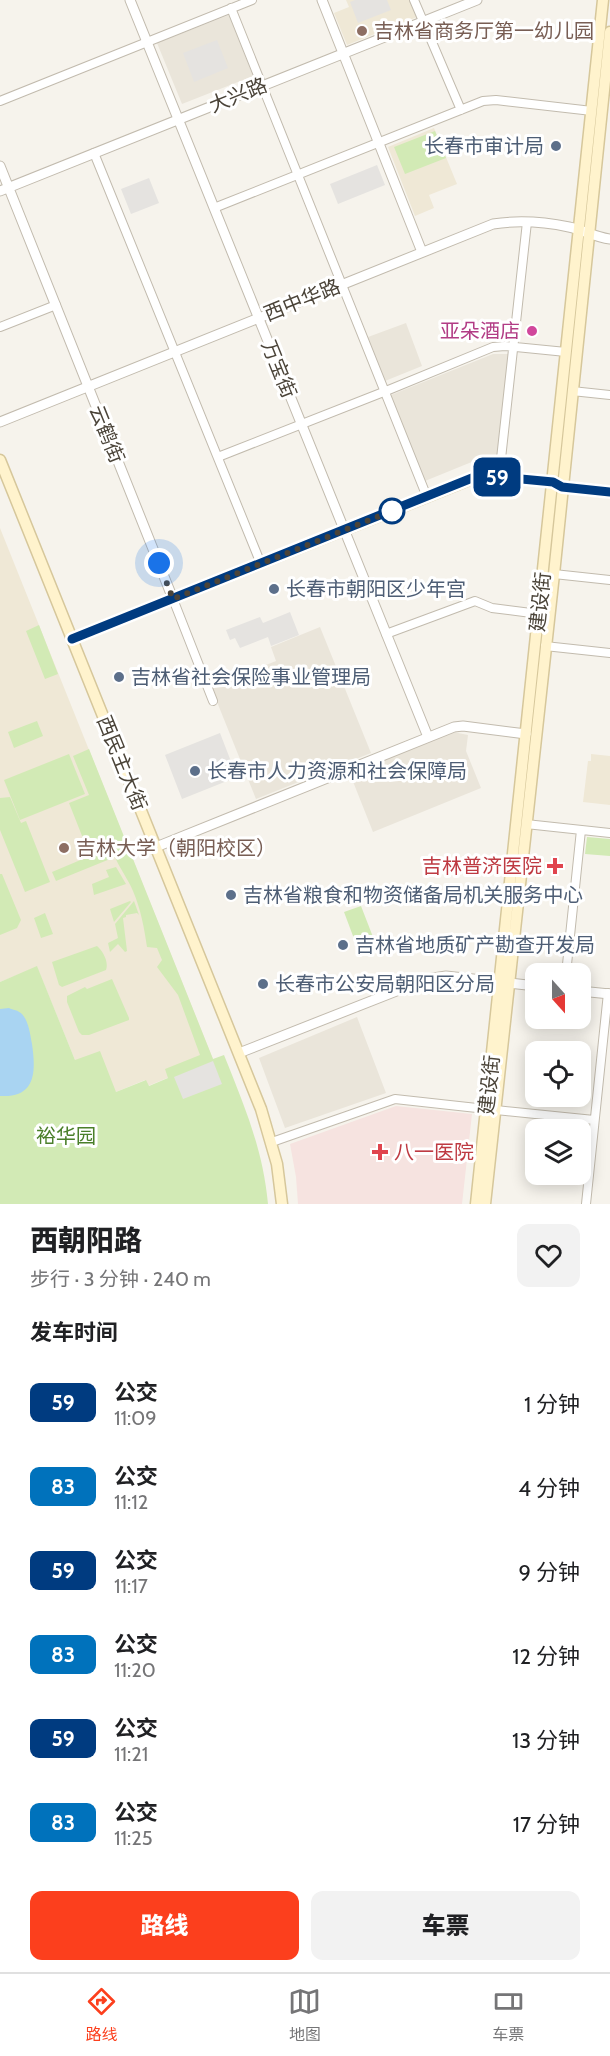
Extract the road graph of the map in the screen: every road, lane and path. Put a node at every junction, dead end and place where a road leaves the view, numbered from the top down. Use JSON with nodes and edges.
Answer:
{"nodes":[{"id":1,"x":130,"y":0,"type":"edge"},
{"id":2,"x":252,"y":0,"type":"edge"},
{"id":3,"x":322,"y":0,"type":"edge"},
{"id":4,"x":414,"y":0,"type":"edge"},
{"id":5,"x":477,"y":0,"type":"edge"},
{"id":6,"x":603,"y":0,"type":"edge"},
{"id":7,"x":231,"y":8,"type":"junction"},
{"id":8,"x":422,"y":21,"type":"junction"},
{"id":9,"x":610,"y":32,"type":"edge"},
{"id":10,"x":146,"y":41,"type":"junction"},
{"id":11,"x":343,"y":53,"type":"junction"},
{"id":12,"x":262,"y":85,"type":"junction"},
{"id":13,"x":0,"y":102,"type":"edge"},
{"id":14,"x":461,"y":110,"type":"junction"},
{"id":15,"x":592,"y":111,"type":"junction"},
{"id":16,"x":178,"y":119,"type":"junction"},
{"id":17,"x":379,"y":142,"type":"junction"},
{"id":18,"x":94,"y":153,"type":"junction"},
{"id":19,"x":0,"y":166,"type":"edge"},
{"id":20,"x":298,"y":174,"type":"junction"},
{"id":21,"x":4,"y":189,"type":"edge"},
{"id":22,"x":214,"y":208,"type":"junction"},
{"id":23,"x":527,"y":222,"type":"junction"},
{"id":24,"x":584,"y":232,"type":"junction"},
{"id":25,"x":610,"y":238,"type":"edge"},
{"id":26,"x":423,"y":252,"type":"junction"},
{"id":27,"x":343,"y":284,"type":"junction"},
{"id":28,"x":56,"y":305,"type":"junction"},
{"id":29,"x":258,"y":318,"type":"junction"},
{"id":30,"x":0,"y":327,"type":"edge"},
{"id":31,"x":513,"y":346,"type":"junction"},
{"id":32,"x":175,"y":351,"type":"junction"},
{"id":33,"x":566,"y":352,"type":"junction"},
{"id":34,"x":88,"y":386,"type":"junction"},
{"id":35,"x":386,"y":391,"type":"junction"},
{"id":36,"x":572,"y":391,"type":"junction"},
{"id":37,"x":610,"y":394,"type":"edge"},
{"id":38,"x":0,"y":422,"type":"edge"},
{"id":39,"x":301,"y":424,"type":"junction"},
{"id":40,"x":218,"y":457,"type":"junction"},
{"id":41,"x":0,"y":460,"type":"edge"},
{"id":42,"x":499,"y":477,"type":"junction"},
{"id":43,"x":559,"y":483,"type":"junction"},
{"id":44,"x":610,"y":485,"type":"edge"},
{"id":45,"x":610,"y":492,"type":"edge"},
{"id":46,"x":427,"y":497,"type":"junction"},
{"id":47,"x":344,"y":530,"type":"junction"},
{"id":48,"x":261,"y":564,"type":"junction"},
{"id":49,"x":554,"y":574,"type":"junction"},
{"id":50,"x":610,"y":580,"type":"edge"},
{"id":51,"x":173,"y":599,"type":"junction"},
{"id":52,"x":539,"y":614,"type":"junction"},
{"id":53,"x":386,"y":634,"type":"junction"},
{"id":54,"x":72,"y":639,"type":"junction"},
{"id":55,"x":545,"y":646,"type":"junction"},
{"id":56,"x":610,"y":653,"type":"edge"},
{"id":57,"x":213,"y":701,"type":"dead end"},
{"id":58,"x":526,"y":734,"type":"junction"},
{"id":59,"x":428,"y":737,"type":"junction"},
{"id":60,"x":526,"y":824,"type":"junction"},
{"id":61,"x":581,"y":830,"type":"junction"},
{"id":62,"x":610,"y":833,"type":"edge"},
{"id":63,"x":156,"y":847,"type":"junction"},
{"id":64,"x":567,"y":963,"type":"edge"},
{"id":65,"x":505,"y":983,"type":"junction"},
{"id":66,"x":525,"y":985,"type":"edge"},
{"id":67,"x":591,"y":992,"type":"edge"},
{"id":68,"x":609,"y":993,"type":"edge"},
{"id":69,"x":239,"y":1053,"type":"junction"},
{"id":70,"x":491,"y":1110,"type":"junction"},
{"id":71,"x":594,"y":1120,"type":"junction"},
{"id":72,"x":272,"y":1142,"type":"junction"},
{"id":73,"x":282,"y":1204,"type":"edge"},
{"id":74,"x":476,"y":1204,"type":"edge"},
{"id":75,"x":485,"y":1204,"type":"edge"},
{"id":76,"x":586,"y":1204,"type":"edge"}],
"edges":[{"from":1,"to":10,"type":"street","name":"万宝街"},
{"from":2,"to":7,"type":"street"},
{"from":3,"to":11,"type":"street"},
{"from":4,"to":8,"type":"street"},
{"from":5,"to":8,"type":"street","name":"大兴路"},
{"from":6,"to":15,"type":"main road","name":"建设街"},
{"from":7,"to":10,"type":"street"},
{"from":7,"to":12,"type":"street"},
{"from":8,"to":11,"type":"street","name":"大兴路"},
{"from":8,"to":14,"type":"street"},
{"from":9,"to":24,"type":"main road","name":"建设街"},
{"from":10,"to":13,"type":"street"},
{"from":10,"to":16,"type":"street","name":"万宝街"},
{"from":11,"to":12,"type":"street","name":"大兴路"},
{"from":11,"to":17,"type":"street"},
{"from":12,"to":16,"type":"street","name":"大兴路"},
{"from":12,"to":20,"type":"street"},
{"from":14,"to":15,"type":"street"},
{"from":14,"to":17,"type":"street"},
{"from":15,"to":24,"type":"main road","name":"建设街"},
{"from":16,"to":18,"type":"street","name":"大兴路"},
{"from":16,"to":22,"type":"street","name":"万宝街"},
{"from":17,"to":20,"type":"street"},
{"from":17,"to":26,"type":"street"},
{"from":18,"to":21,"type":"street","name":"大兴路"},
{"from":18,"to":32,"type":"street"},
{"from":19,"to":21,"type":"street","name":"云鹤街"},
{"from":20,"to":22,"type":"street"},
{"from":20,"to":27,"type":"street"},
{"from":21,"to":28,"type":"street","name":"云鹤街"},
{"from":22,"to":29,"type":"street","name":"万宝街"},
{"from":23,"to":24,"type":"street","name":"西中华路"},
{"from":23,"to":26,"type":"street","name":"西中华路"},
{"from":23,"to":31,"type":"street"},
{"from":24,"to":25,"type":"street","name":"西中华路"},
{"from":24,"to":33,"type":"main road","name":"建设街"},
{"from":24,"to":36,"type":"main road","name":"建设街"},
{"from":26,"to":27,"type":"street","name":"西中华路"},
{"from":27,"to":29,"type":"street","name":"西中华路"},
{"from":27,"to":35,"type":"street"},
{"from":28,"to":30,"type":"street"},
{"from":28,"to":34,"type":"street","name":"云鹤街"},
{"from":29,"to":32,"type":"street","name":"西中华路"},
{"from":29,"to":39,"type":"street","name":"万宝街"},
{"from":31,"to":33,"type":"street"},
{"from":31,"to":35,"type":"street"},
{"from":31,"to":42,"type":"street"},
{"from":32,"to":34,"type":"street","name":"西中华路"},
{"from":32,"to":40,"type":"street"},
{"from":33,"to":43,"type":"main road","name":"建设街"},
{"from":34,"to":38,"type":"street","name":"西中华路"},
{"from":34,"to":51,"type":"street","name":"云鹤街"},
{"from":35,"to":39,"type":"street"},
{"from":35,"to":46,"type":"street"},
{"from":36,"to":37,"type":"street"},
{"from":36,"to":43,"type":"main road","name":"建设街"},
{"from":39,"to":40,"type":"street"},
{"from":39,"to":47,"type":"street","name":"万宝街"},
{"from":40,"to":48,"type":"street"},
{"from":41,"to":54,"type":"main road","name":"西民主大街"},
{"from":42,"to":43,"type":"main road"},
{"from":42,"to":46,"type":"main road"},
{"from":43,"to":44,"type":"main road"},
{"from":43,"to":45,"type":"main road"},
{"from":43,"to":49,"type":"main road","name":"建设街"},
{"from":43,"to":52,"type":"main road","name":"建设街"},
{"from":46,"to":47,"type":"main road"},
{"from":47,"to":48,"type":"main road"},
{"from":47,"to":53,"type":"street","name":"万宝街"},
{"from":48,"to":51,"type":"main road"},
{"from":49,"to":50,"type":"street"},
{"from":49,"to":55,"type":"main road","name":"建设街"},
{"from":51,"to":54,"type":"main road"},
{"from":51,"to":57,"type":"street","name":"云鹤街"},
{"from":52,"to":53,"type":"street"},
{"from":52,"to":58,"type":"main road","name":"建设街"},
{"from":53,"to":59,"type":"street","name":"万宝街"},
{"from":54,"to":63,"type":"main road","name":"西民主大街"},
{"from":55,"to":56,"type":"street"},
{"from":55,"to":60,"type":"main road","name":"建设街"},
{"from":58,"to":59,"type":"street"},
{"from":58,"to":65,"type":"main road","name":"建设街"},
{"from":59,"to":63,"type":"street"},
{"from":60,"to":61,"type":"street"},
{"from":60,"to":65,"type":"main road","name":"建设街"},
{"from":61,"to":62,"type":"street"},
{"from":61,"to":64,"type":"street"},
{"from":63,"to":69,"type":"main road","name":"西民主大街"},
{"from":65,"to":66,"type":"street"},
{"from":65,"to":69,"type":"street"},
{"from":65,"to":70,"type":"main road","name":"建设街"},
{"from":67,"to":68,"type":"street"},
{"from":68,"to":71,"type":"street"},
{"from":69,"to":72,"type":"main road","name":"西民主大街"},
{"from":70,"to":71,"type":"street"},
{"from":70,"to":72,"type":"street"},
{"from":70,"to":74,"type":"main road","name":"建设街"},
{"from":70,"to":75,"type":"main road","name":"建设街"},
{"from":71,"to":76,"type":"street"},
{"from":72,"to":73,"type":"main road","name":"西民主大街"}]}
